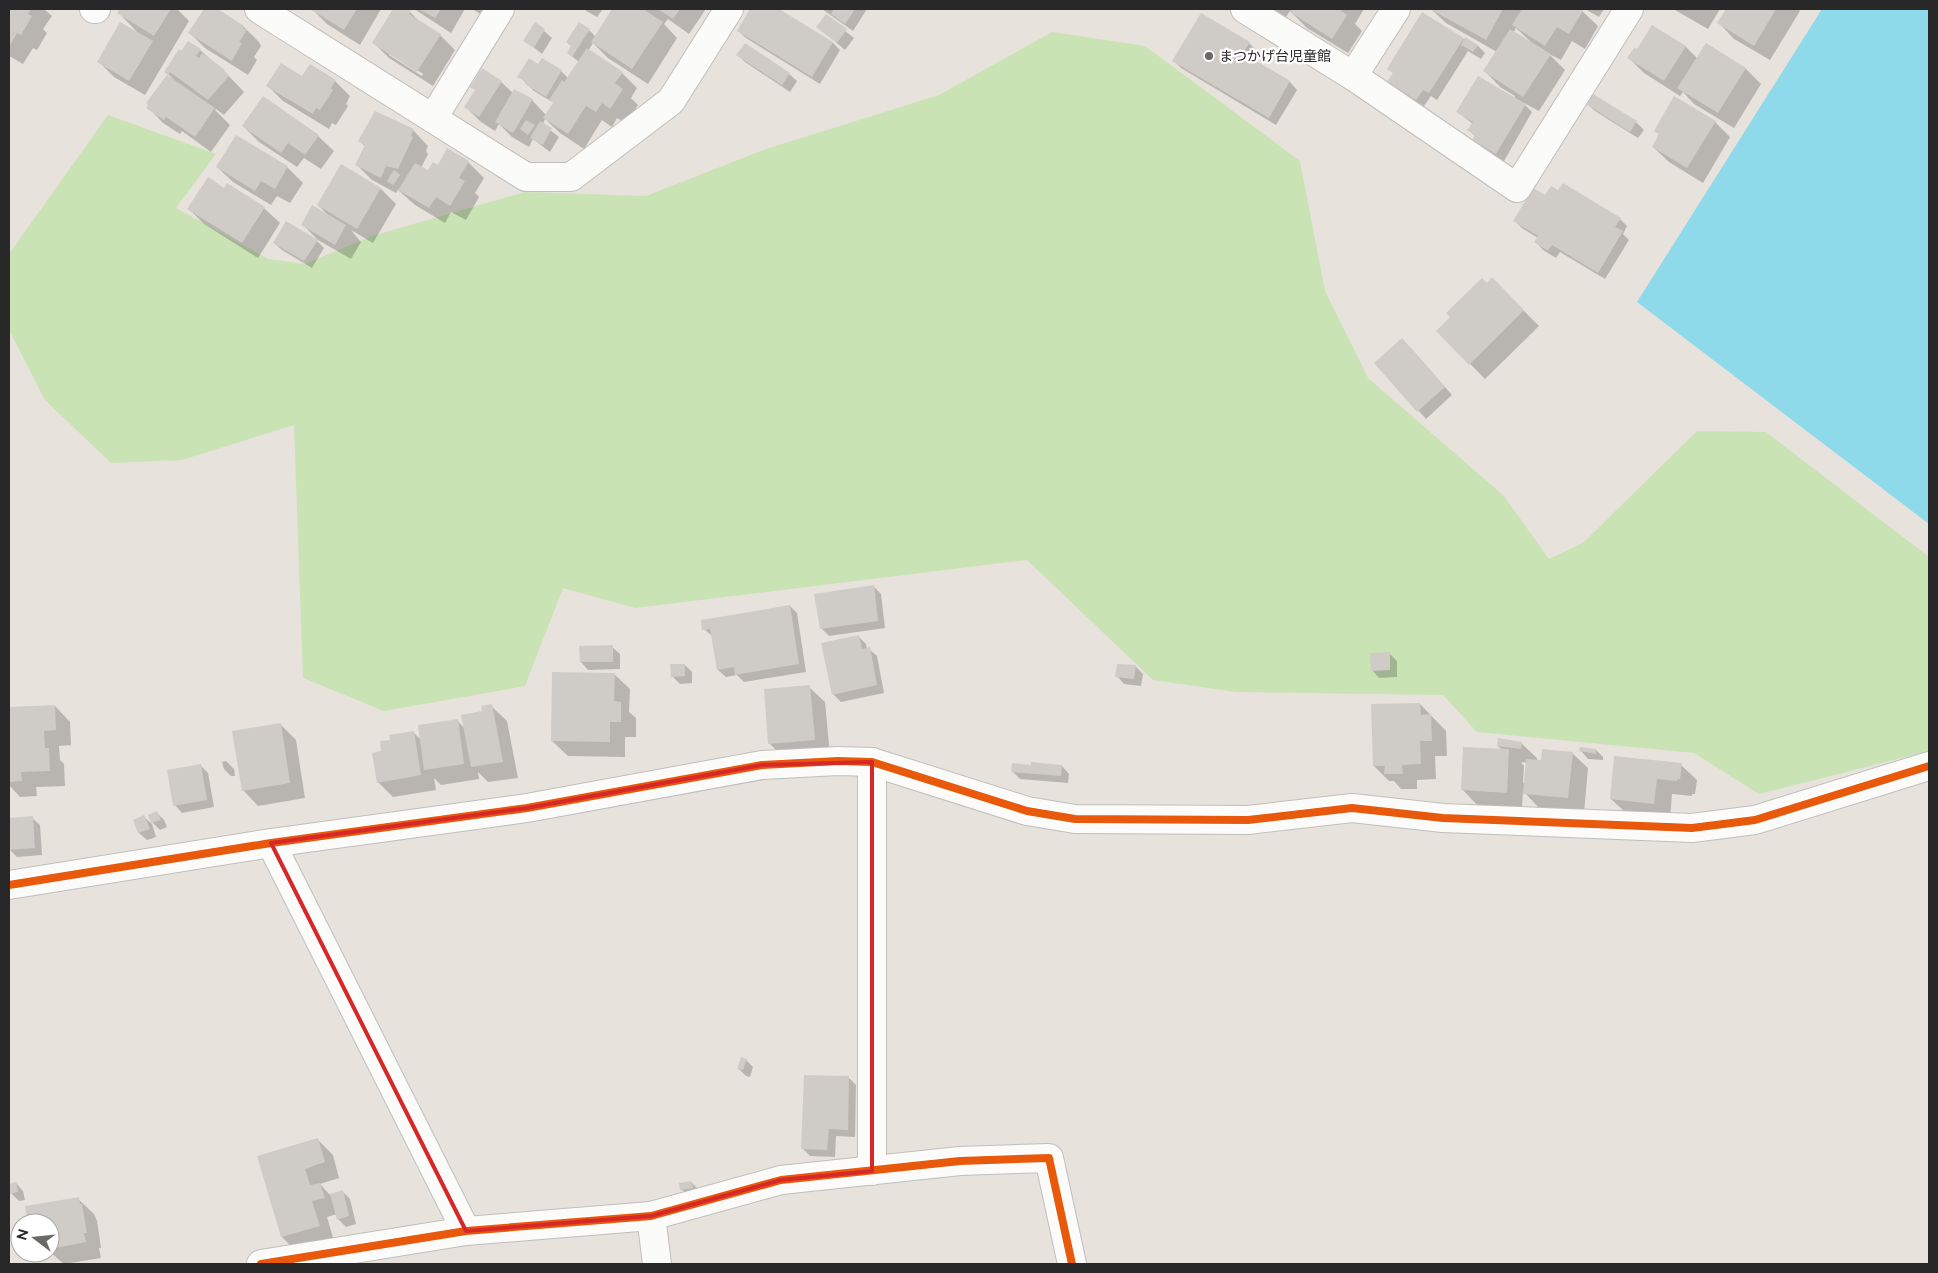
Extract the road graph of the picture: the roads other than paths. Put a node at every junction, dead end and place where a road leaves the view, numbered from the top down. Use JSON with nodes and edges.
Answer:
{"nodes":[{"id":1,"x":500,"y":9,"type":"edge"},
{"id":2,"x":730,"y":9,"type":"edge"},
{"id":3,"x":1245,"y":9,"type":"edge"},
{"id":4,"x":1396,"y":9,"type":"edge"},
{"id":5,"x":1628,"y":9,"type":"edge"},
{"id":6,"x":268,"y":11,"type":"edge"},
{"id":7,"x":1353,"y":76,"type":"junction"},
{"id":8,"x":433,"y":118,"type":"junction"},
{"id":9,"x":872,"y":762,"type":"junction"},
{"id":10,"x":1929,"y":766,"type":"edge"},
{"id":11,"x":271,"y":843,"type":"junction"},
{"id":12,"x":9,"y":885,"type":"edge"},
{"id":13,"x":872,"y":1171,"type":"junction"},
{"id":14,"x":651,"y":1216,"type":"junction"},
{"id":15,"x":466,"y":1231,"type":"junction"},
{"id":16,"x":261,"y":1264,"type":"edge"},
{"id":17,"x":657,"y":1264,"type":"edge"},
{"id":18,"x":1072,"y":1264,"type":"edge"}],
"edges":[{"from":1,"to":8,"type":"street"},
{"from":2,"to":8,"type":"street"},
{"from":3,"to":7,"type":"street"},
{"from":4,"to":7,"type":"street"},
{"from":5,"to":7,"type":"street"},
{"from":6,"to":8,"type":"street"},
{"from":9,"to":10,"type":"street"},
{"from":9,"to":11,"type":"street"},
{"from":9,"to":13,"type":"street"},
{"from":11,"to":12,"type":"street"},
{"from":11,"to":15,"type":"street"},
{"from":13,"to":14,"type":"street"},
{"from":13,"to":18,"type":"street"},
{"from":14,"to":15,"type":"street"},
{"from":14,"to":17,"type":"street"},
{"from":15,"to":16,"type":"street"}]}
